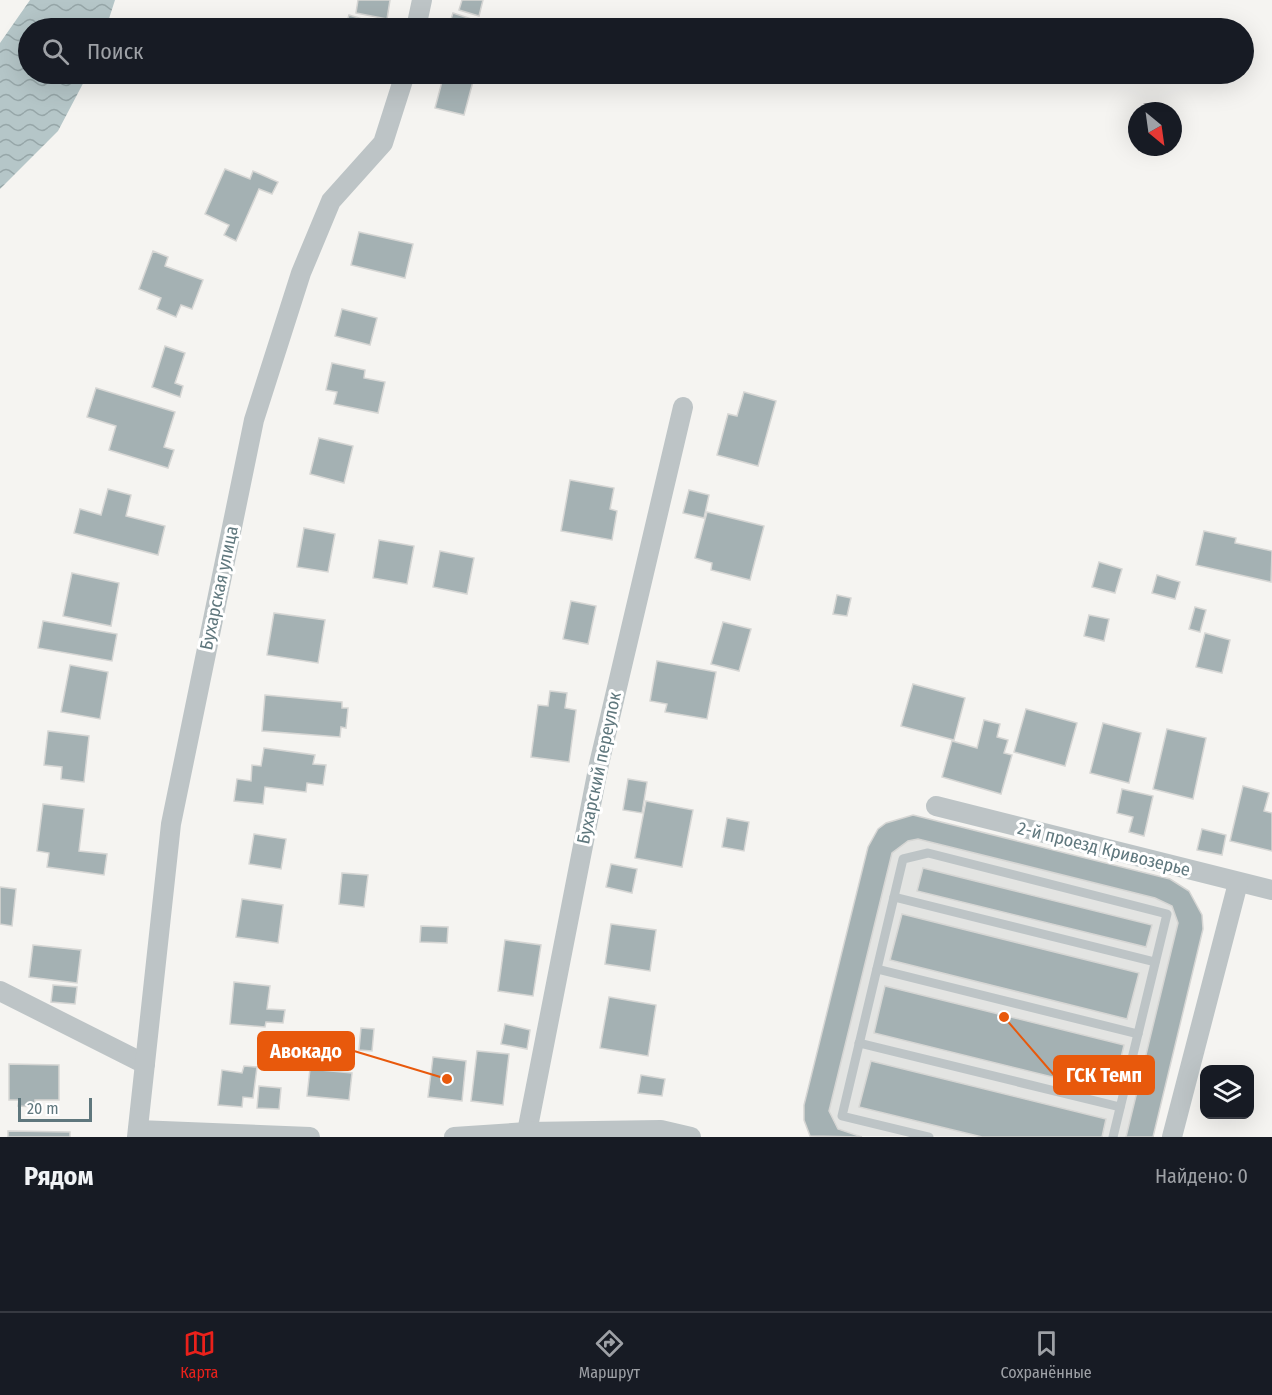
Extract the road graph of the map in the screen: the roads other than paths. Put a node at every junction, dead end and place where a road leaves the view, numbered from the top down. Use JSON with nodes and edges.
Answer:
{"nodes":[{"id":1,"x":422,"y":0,"type":"edge"},
{"id":2,"x":418,"y":18,"type":"edge"},
{"id":3,"x":403,"y":84,"type":"edge"},
{"id":4,"x":683,"y":407,"type":"dead end"},
{"id":5,"x":936,"y":806,"type":"dead end"},
{"id":6,"x":1238,"y":883,"type":"junction"},
{"id":7,"x":1272,"y":890,"type":"edge"},
{"id":8,"x":894,"y":897,"type":"junction"},
{"id":9,"x":1155,"y":962,"type":"junction"},
{"id":10,"x":877,"y":969,"type":"junction"},
{"id":11,"x":0,"y":991,"type":"edge"},
{"id":12,"x":1138,"y":1034,"type":"junction"},
{"id":13,"x":859,"y":1043,"type":"junction"},
{"id":14,"x":145,"y":1064,"type":"junction"},
{"id":15,"x":1120,"y":1107,"type":"junction"},
{"id":16,"x":527,"y":1132,"type":"junction"},
{"id":17,"x":138,"y":1133,"type":"edge"},
{"id":18,"x":310,"y":1137,"type":"edge"},
{"id":19,"x":454,"y":1137,"type":"edge"},
{"id":20,"x":691,"y":1137,"type":"edge"},
{"id":21,"x":929,"y":1137,"type":"edge"},
{"id":22,"x":1113,"y":1137,"type":"edge"},
{"id":23,"x":1172,"y":1137,"type":"edge"}],
"edges":[{"from":1,"to":2,"type":"street"},
{"from":3,"to":14,"type":"street","name":"Бухарская улица"},
{"from":4,"to":16,"type":"street","name":"Бухарский переулок"},
{"from":5,"to":6,"type":"street","name":"2-й проезд Кривозерье"},
{"from":6,"to":7,"type":"street","name":"2-й проезд Кривозерье"},
{"from":6,"to":23,"type":"street"},
{"from":8,"to":9,"type":"lane"},
{"from":8,"to":9,"type":"lane"},
{"from":8,"to":10,"type":"lane"},
{"from":9,"to":12,"type":"lane"},
{"from":10,"to":12,"type":"lane"},
{"from":10,"to":13,"type":"lane"},
{"from":11,"to":14,"type":"street"},
{"from":12,"to":15,"type":"lane"},
{"from":13,"to":15,"type":"lane"},
{"from":13,"to":21,"type":"lane"},
{"from":14,"to":17,"type":"street","name":"Бухарская улица"},
{"from":15,"to":22,"type":"lane"},
{"from":16,"to":19,"type":"street"},
{"from":16,"to":20,"type":"street"},
{"from":17,"to":18,"type":"street"}]}
